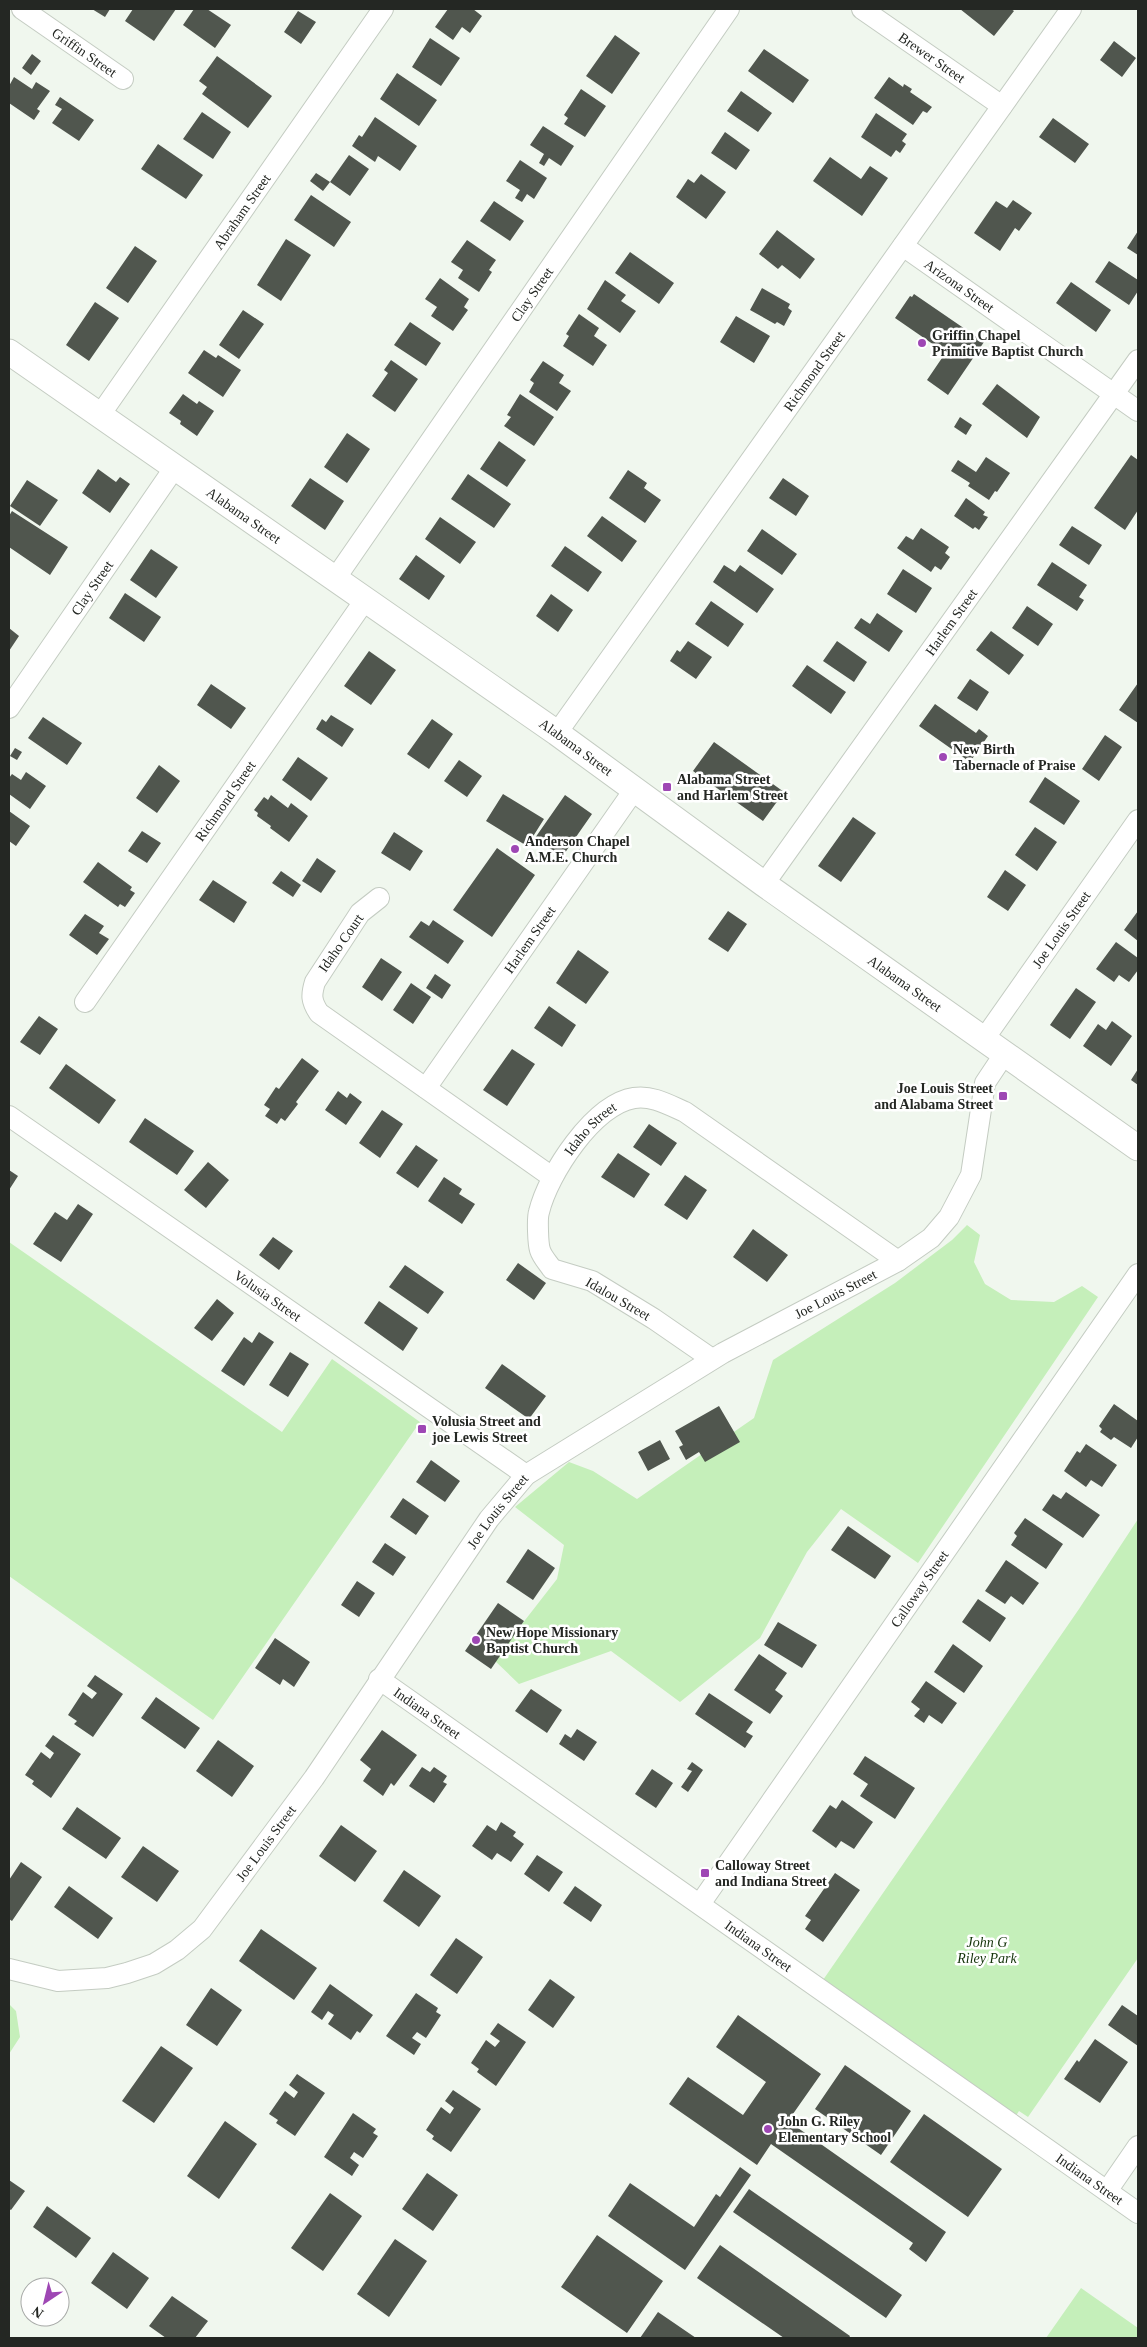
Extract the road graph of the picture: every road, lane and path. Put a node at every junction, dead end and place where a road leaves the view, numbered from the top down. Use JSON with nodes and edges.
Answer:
{"nodes":[{"id":1,"x":22,"y":9,"type":"edge"},
{"id":2,"x":383,"y":9,"type":"edge"},
{"id":3,"x":729,"y":9,"type":"edge"},
{"id":4,"x":862,"y":9,"type":"edge"},
{"id":5,"x":1071,"y":9,"type":"edge"},
{"id":6,"x":123,"y":79,"type":"dead end"},
{"id":7,"x":1002,"y":106,"type":"junction"},
{"id":8,"x":903,"y":246,"type":"junction"},
{"id":9,"x":9,"y":352,"type":"edge"},
{"id":10,"x":1138,"y":360,"type":"edge"},
{"id":11,"x":1114,"y":394,"type":"junction"},
{"id":12,"x":1138,"y":411,"type":"edge"},
{"id":13,"x":100,"y":416,"type":"junction"},
{"id":14,"x":175,"y":467,"type":"junction"},
{"id":15,"x":335,"y":579,"type":"junction"},
{"id":16,"x":365,"y":600,"type":"junction"},
{"id":17,"x":9,"y":708,"type":"edge"},
{"id":18,"x":557,"y":733,"type":"junction"},
{"id":19,"x":634,"y":790,"type":"junction"},
{"id":20,"x":1138,"y":820,"type":"edge"},
{"id":21,"x":764,"y":884,"type":"junction"},
{"id":22,"x":378,"y":898,"type":"dead end"},
{"id":23,"x":85,"y":1002,"type":"dead end"},
{"id":24,"x":984,"y":1039,"type":"junction"},
{"id":25,"x":1005,"y":1053,"type":"junction"},
{"id":26,"x":426,"y":1088,"type":"junction"},
{"id":27,"x":9,"y":1116,"type":"edge"},
{"id":28,"x":1138,"y":1148,"type":"edge"},
{"id":29,"x":552,"y":1177,"type":"junction"},
{"id":30,"x":898,"y":1261,"type":"junction"},
{"id":31,"x":1138,"y":1274,"type":"edge"},
{"id":32,"x":712,"y":1359,"type":"junction"},
{"id":33,"x":526,"y":1475,"type":"junction"},
{"id":34,"x":379,"y":1679,"type":"junction"},
{"id":35,"x":700,"y":1904,"type":"junction"},
{"id":36,"x":9,"y":1969,"type":"edge"},
{"id":37,"x":1138,"y":2146,"type":"edge"},
{"id":38,"x":1107,"y":2191,"type":"junction"},
{"id":39,"x":1138,"y":2213,"type":"edge"}],
"edges":[{"from":1,"to":6,"type":"street","name":"Griffin Street"},
{"from":2,"to":13,"type":"street","name":"Abraham Street"},
{"from":3,"to":15,"type":"street","name":"Clay Street"},
{"from":4,"to":7,"type":"street","name":"Brewer Street"},
{"from":5,"to":7,"type":"street","name":"Richmond Street"},
{"from":7,"to":8,"type":"street","name":"Richmond Street"},
{"from":8,"to":11,"type":"street","name":"Arizona Street"},
{"from":8,"to":18,"type":"street","name":"Richmond Street"},
{"from":9,"to":13,"type":"street","name":"Alabama Street"},
{"from":10,"to":11,"type":"street","name":"Harlem Street"},
{"from":11,"to":12,"type":"street","name":"Arizona Street"},
{"from":11,"to":21,"type":"street","name":"Harlem Street"},
{"from":13,"to":14,"type":"street","name":"Alabama Street"},
{"from":14,"to":15,"type":"street","name":"Alabama Street"},
{"from":14,"to":17,"type":"street","name":"Clay Street"},
{"from":15,"to":16,"type":"street","name":"Alabama Street"},
{"from":16,"to":18,"type":"street","name":"Alabama Street"},
{"from":16,"to":23,"type":"street","name":"Richmond Street"},
{"from":18,"to":19,"type":"street","name":"Alabama Street"},
{"from":19,"to":21,"type":"street","name":"Alabama Street"},
{"from":19,"to":26,"type":"street","name":"Harlem Street"},
{"from":20,"to":24,"type":"street","name":"Joe Louis Street"},
{"from":21,"to":24,"type":"street","name":"Alabama Street"},
{"from":22,"to":26,"type":"street","name":"Idaho Court"},
{"from":24,"to":25,"type":"street","name":"Alabama Street"},
{"from":25,"to":28,"type":"street","name":"Alabama Street"},
{"from":25,"to":30,"type":"street","name":"Joe Louis Street"},
{"from":26,"to":29,"type":"street"},
{"from":27,"to":33,"type":"street","name":"Volusia Street"},
{"from":29,"to":30,"type":"street","name":"Idaho Street"},
{"from":29,"to":32,"type":"street","name":"Idalou Street"},
{"from":30,"to":32,"type":"street","name":"Joe Louis Street"},
{"from":31,"to":35,"type":"street","name":"Calloway Street"},
{"from":32,"to":33,"type":"street","name":"Joe Louis Street"},
{"from":33,"to":34,"type":"street","name":"Joe Louis Street"},
{"from":34,"to":35,"type":"street","name":"Indiana Street"},
{"from":34,"to":36,"type":"street","name":"Joe Louis Street"},
{"from":35,"to":38,"type":"street","name":"Indiana Street"},
{"from":37,"to":38,"type":"street"},
{"from":38,"to":39,"type":"street","name":"Indiana Street"}]}
